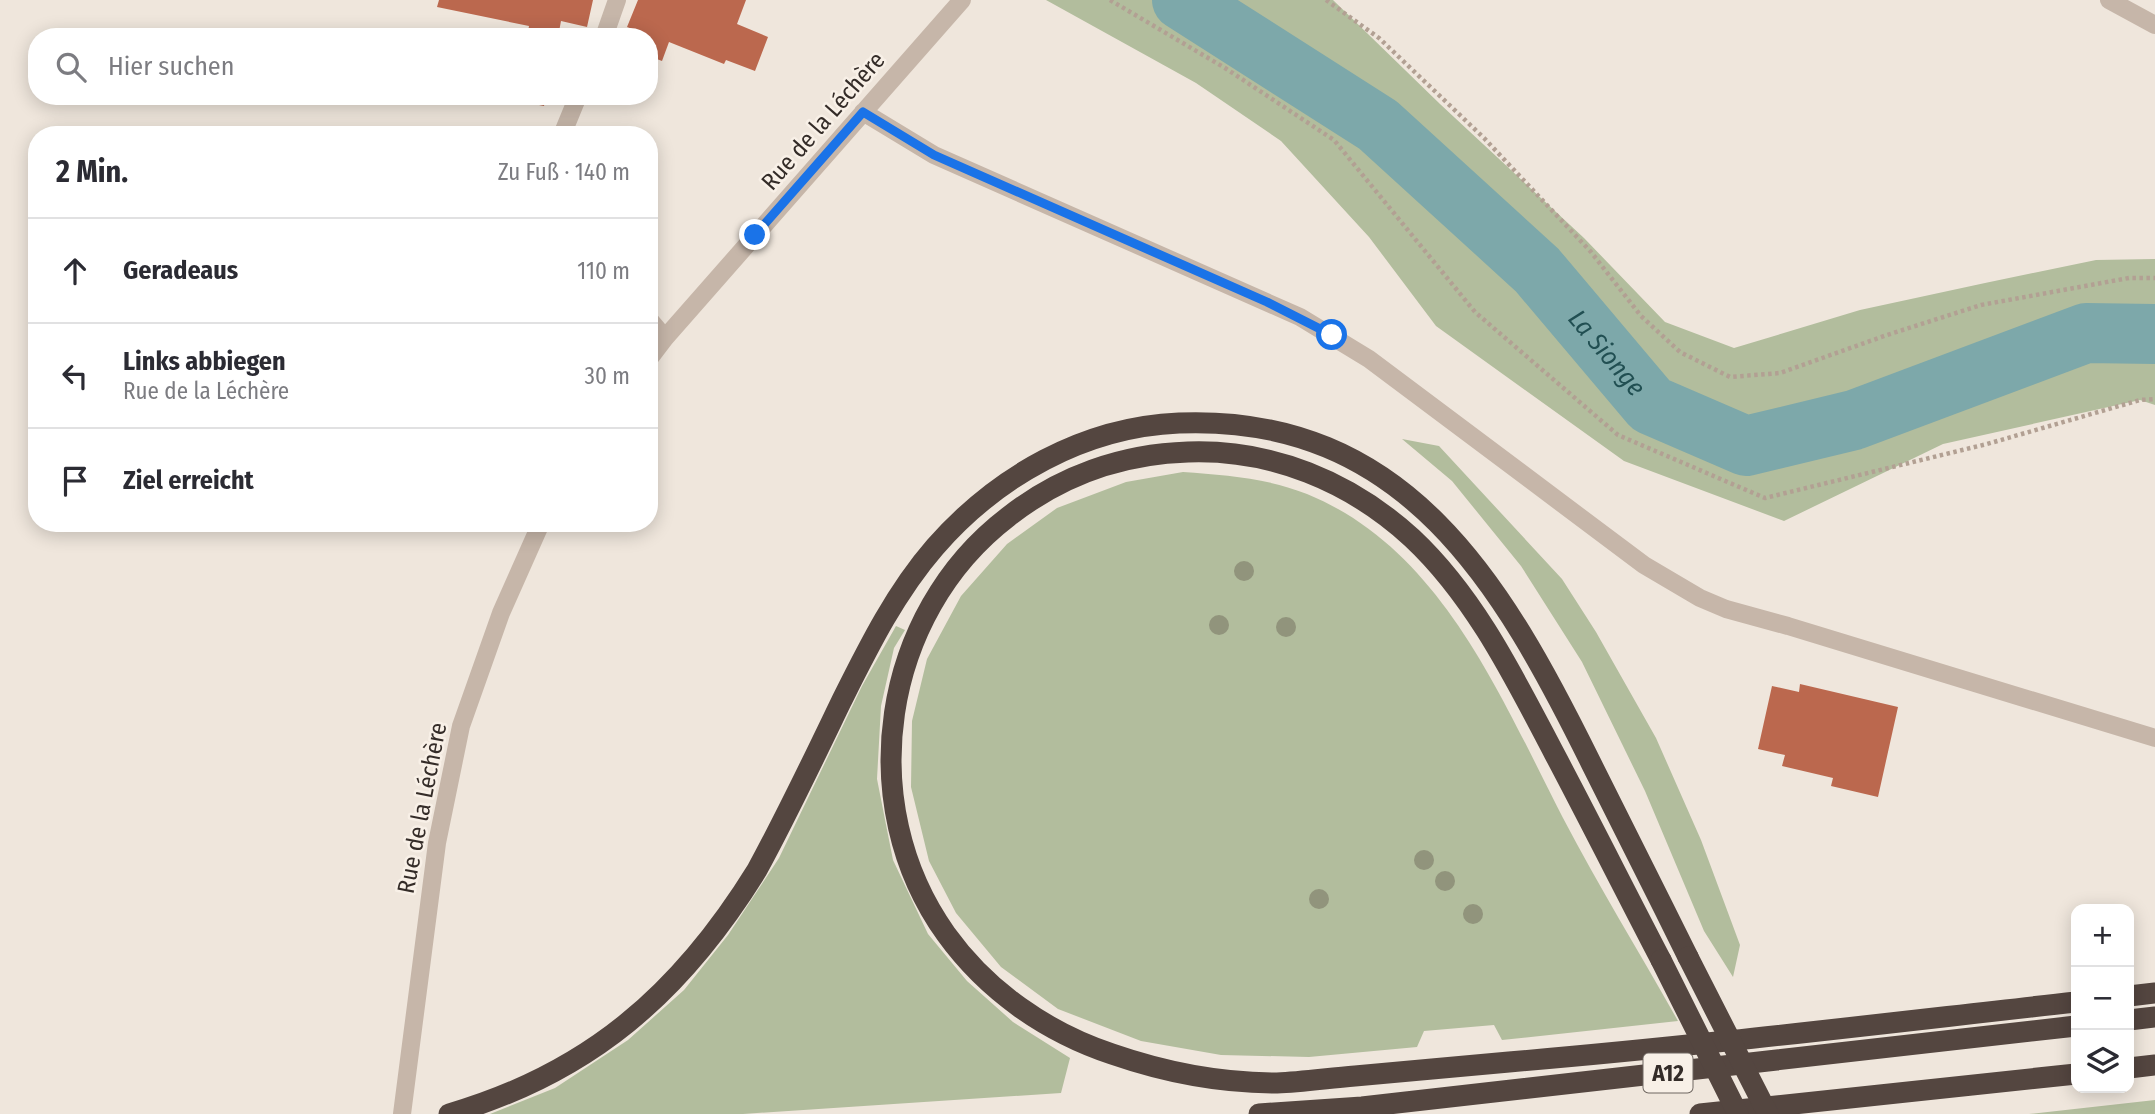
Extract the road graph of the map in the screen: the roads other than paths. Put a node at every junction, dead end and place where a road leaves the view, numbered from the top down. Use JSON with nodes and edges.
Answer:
{"nodes":[{"id":1,"x":617,"y":0,"type":"edge"},
{"id":2,"x":962,"y":0,"type":"edge"},
{"id":3,"x":2109,"y":0,"type":"edge"},
{"id":4,"x":2155,"y":25,"type":"edge"},
{"id":5,"x":607,"y":28,"type":"edge"},
{"id":6,"x":574,"y":105,"type":"edge"},
{"id":7,"x":863,"y":112,"type":"junction"},
{"id":8,"x":566,"y":126,"type":"edge"},
{"id":9,"x":658,"y":330,"type":"edge"},
{"id":10,"x":665,"y":338,"type":"junction"},
{"id":11,"x":658,"y":347,"type":"edge"},
{"id":12,"x":537,"y":532,"type":"edge"},
{"id":13,"x":2155,"y":737,"type":"edge"},
{"id":14,"x":2155,"y":993,"type":"edge"},
{"id":15,"x":2134,"y":995,"type":"edge"},
{"id":16,"x":2071,"y":1003,"type":"edge"},
{"id":17,"x":2155,"y":1017,"type":"edge"},
{"id":18,"x":2134,"y":1019,"type":"edge"},
{"id":19,"x":2071,"y":1027,"type":"edge"},
{"id":20,"x":1703,"y":1043,"type":"edge"},
{"id":21,"x":1703,"y":1043,"type":"edge"},
{"id":22,"x":1703,"y":1043,"type":"edge"},
{"id":23,"x":1703,"y":1043,"type":"edge"},
{"id":24,"x":2155,"y":1065,"type":"edge"},
{"id":25,"x":2134,"y":1067,"type":"edge"},
{"id":26,"x":2071,"y":1075,"type":"edge"},
{"id":27,"x":402,"y":1114,"type":"edge"},
{"id":28,"x":449,"y":1114,"type":"edge"},
{"id":29,"x":1259,"y":1114,"type":"edge"},
{"id":30,"x":1700,"y":1114,"type":"edge"},
{"id":31,"x":1738,"y":1114,"type":"edge"},
{"id":32,"x":1768,"y":1114,"type":"edge"}],
"edges":[{"from":1,"to":5,"type":"street"},
{"from":2,"to":7,"type":"street","name":"Rue de la Léchère"},
{"from":3,"to":4,"type":"street"},
{"from":6,"to":8,"type":"street"},
{"from":7,"to":10,"type":"street","name":"Rue de la Léchère"},
{"from":7,"to":13,"type":"street"},
{"from":9,"to":10,"type":"street"},
{"from":10,"to":11,"type":"street","name":"Rue de la Léchère"},
{"from":12,"to":27,"type":"street","name":"Rue de la Léchère"},
{"from":14,"to":15,"type":"highway"},
{"from":16,"to":20,"type":"highway","bridge":true},
{"from":17,"to":18,"type":"highway"},
{"from":19,"to":29,"type":"highway","number":"A12"},
{"from":21,"to":22,"type":"highway","bridge":true},
{"from":23,"to":31,"type":"highway","bridge":true},
{"from":24,"to":25,"type":"highway"},
{"from":26,"to":30,"type":"highway","number":"A12"},
{"from":28,"to":32,"type":"highway","bridge":true}]}
